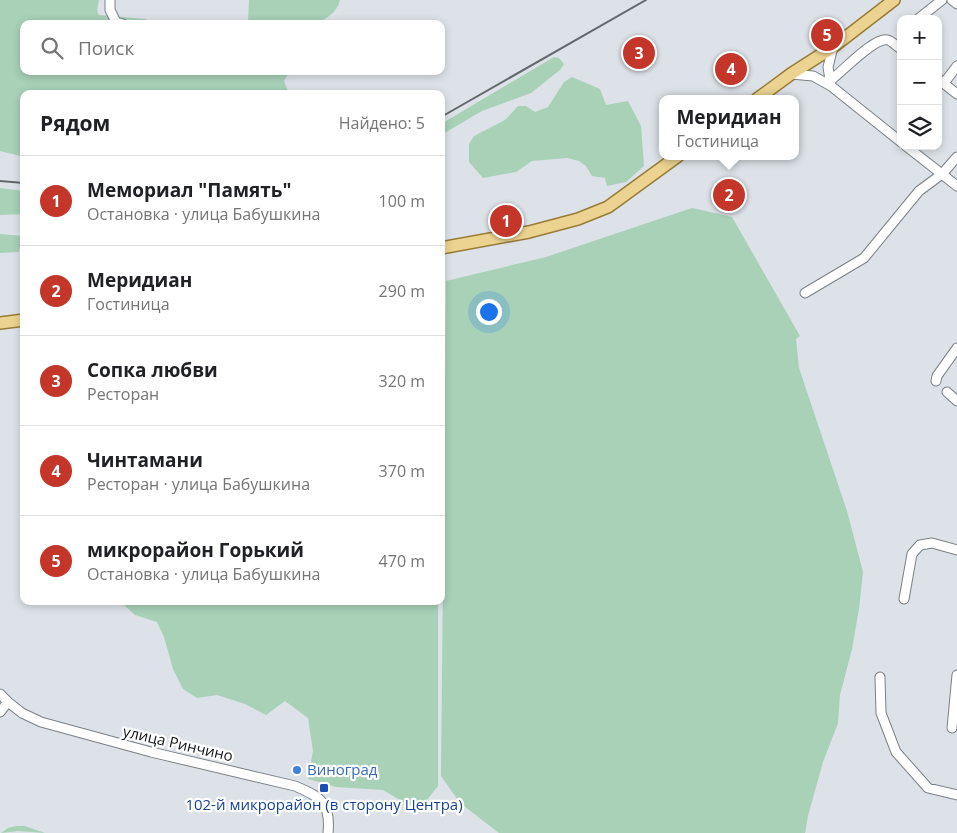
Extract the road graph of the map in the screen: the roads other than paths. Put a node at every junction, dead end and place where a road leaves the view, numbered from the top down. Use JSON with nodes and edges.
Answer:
{"nodes":[{"id":1,"x":110,"y":0,"type":"edge"},
{"id":2,"x":894,"y":0,"type":"edge"},
{"id":3,"x":942,"y":0,"type":"edge"},
{"id":4,"x":952,"y":0,"type":"edge"},
{"id":5,"x":957,"y":4,"type":"edge"},
{"id":6,"x":923,"y":15,"type":"edge"},
{"id":7,"x":115,"y":20,"type":"edge"},
{"id":8,"x":897,"y":46,"type":"edge"},
{"id":9,"x":833,"y":47,"type":"junction"},
{"id":10,"x":957,"y":66,"type":"edge"},
{"id":11,"x":791,"y":74,"type":"junction"},
{"id":12,"x":942,"y":80,"type":"edge"},
{"id":13,"x":942,"y":82,"type":"edge"},
{"id":14,"x":832,"y":83,"type":"junction"},
{"id":15,"x":957,"y":94,"type":"edge"},
{"id":16,"x":762,"y":95,"type":"edge"},
{"id":17,"x":897,"y":139,"type":"edge"},
{"id":18,"x":911,"y":150,"type":"edge"},
{"id":19,"x":957,"y":158,"type":"edge"},
{"id":20,"x":673,"y":160,"type":"edge"},
{"id":21,"x":942,"y":174,"type":"junction"},
{"id":22,"x":957,"y":186,"type":"edge"},
{"id":23,"x":445,"y":247,"type":"edge"},
{"id":24,"x":805,"y":293,"type":"dead end"},
{"id":25,"x":20,"y":320,"type":"edge"},
{"id":26,"x":0,"y":323,"type":"edge"},
{"id":27,"x":957,"y":348,"type":"edge"},
{"id":28,"x":936,"y":381,"type":"dead end"},
{"id":29,"x":947,"y":392,"type":"dead end"},
{"id":30,"x":957,"y":400,"type":"edge"},
{"id":31,"x":957,"y":550,"type":"edge"},
{"id":32,"x":904,"y":599,"type":"dead end"},
{"id":33,"x":957,"y":676,"type":"edge"},
{"id":34,"x":880,"y":677,"type":"dead end"},
{"id":35,"x":0,"y":694,"type":"edge"},
{"id":36,"x":8,"y":702,"type":"junction"},
{"id":37,"x":0,"y":712,"type":"edge"},
{"id":38,"x":952,"y":728,"type":"dead end"},
{"id":39,"x":957,"y":795,"type":"edge"},
{"id":40,"x":328,"y":833,"type":"edge"}],
"edges":[{"from":1,"to":7,"type":"street"},
{"from":2,"to":9,"type":"main road"},
{"from":3,"to":6,"type":"street"},
{"from":4,"to":5,"type":"street"},
{"from":8,"to":14,"type":"street"},
{"from":9,"to":11,"type":"main road"},
{"from":9,"to":14,"type":"street"},
{"from":10,"to":12,"type":"street"},
{"from":11,"to":14,"type":"street"},
{"from":11,"to":16,"type":"main road"},
{"from":13,"to":15,"type":"street"},
{"from":14,"to":17,"type":"street"},
{"from":18,"to":21,"type":"street"},
{"from":19,"to":21,"type":"street"},
{"from":20,"to":23,"type":"main road"},
{"from":21,"to":22,"type":"street"},
{"from":21,"to":24,"type":"street"},
{"from":25,"to":26,"type":"main road"},
{"from":27,"to":28,"type":"street"},
{"from":29,"to":30,"type":"street"},
{"from":31,"to":32,"type":"street"},
{"from":33,"to":38,"type":"street"},
{"from":34,"to":39,"type":"street"},
{"from":35,"to":36,"type":"street","name":"улица Ринчино"},
{"from":36,"to":37,"type":"street"},
{"from":36,"to":40,"type":"street","name":"улица Ринчино"}]}
